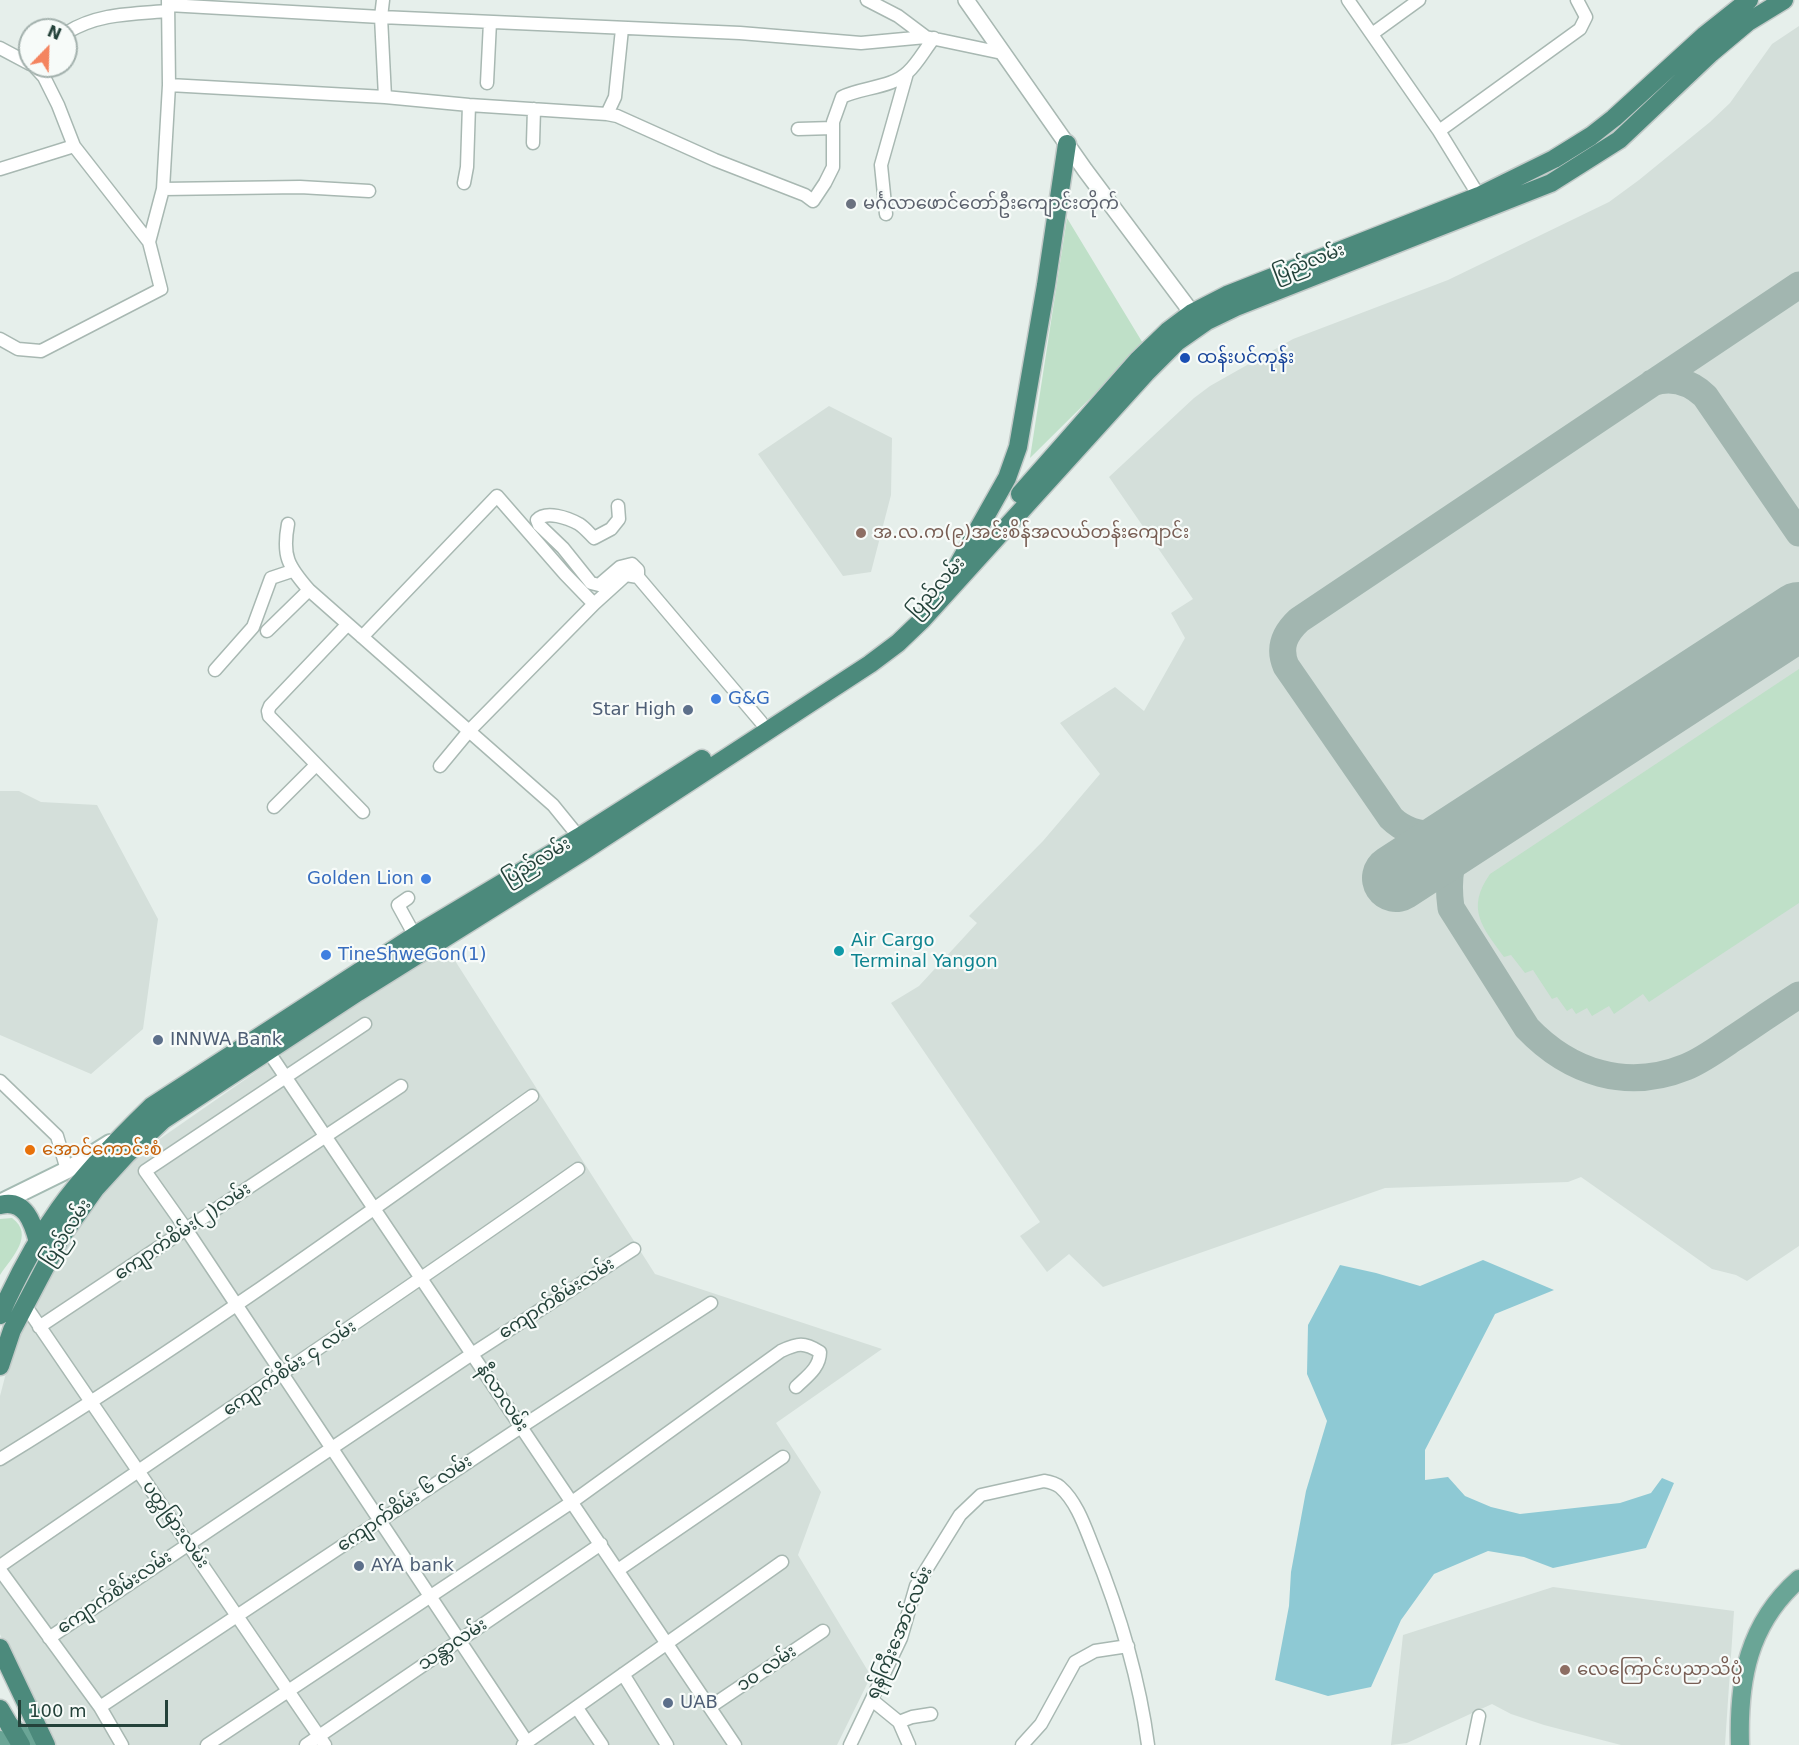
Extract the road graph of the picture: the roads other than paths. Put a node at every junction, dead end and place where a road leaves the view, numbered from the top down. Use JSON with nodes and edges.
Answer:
{"nodes":[{"id":1,"x":383,"y":0,"type":"edge"},
{"id":2,"x":867,"y":0,"type":"edge"},
{"id":3,"x":891,"y":0,"type":"edge"},
{"id":4,"x":966,"y":0,"type":"edge"},
{"id":5,"x":1348,"y":0,"type":"edge"},
{"id":6,"x":1419,"y":0,"type":"edge"},
{"id":7,"x":1577,"y":0,"type":"edge"},
{"id":8,"x":1749,"y":0,"type":"edge"},
{"id":9,"x":1784,"y":0,"type":"edge"},
{"id":10,"x":168,"y":5,"type":"edge"},
{"id":11,"x":381,"y":17,"type":"junction"},
{"id":12,"x":490,"y":22,"type":"junction"},
{"id":13,"x":908,"y":23,"type":"junction"},
{"id":14,"x":78,"y":26,"type":"edge"},
{"id":15,"x":622,"y":29,"type":"junction"},
{"id":16,"x":1372,"y":34,"type":"junction"},
{"id":17,"x":930,"y":38,"type":"junction"},
{"id":18,"x":0,"y":48,"type":"edge"},
{"id":19,"x":1002,"y":53,"type":"junction"},
{"id":20,"x":18,"y":58,"type":"edge"},
{"id":21,"x":907,"y":74,"type":"junction"},
{"id":22,"x":44,"y":78,"type":"edge"},
{"id":23,"x":487,"y":83,"type":"dead end"},
{"id":24,"x":169,"y":85,"type":"junction"},
{"id":25,"x":385,"y":97,"type":"junction"},
{"id":26,"x":469,"y":105,"type":"junction"},
{"id":27,"x":534,"y":109,"type":"junction"},
{"id":28,"x":607,"y":114,"type":"junction"},
{"id":29,"x":833,"y":128,"type":"junction"},
{"id":30,"x":798,"y":129,"type":"dead end"},
{"id":31,"x":1439,"y":131,"type":"junction"},
{"id":32,"x":533,"y":143,"type":"dead end"},
{"id":33,"x":1067,"y":144,"type":"junction"},
{"id":34,"x":74,"y":146,"type":"junction"},
{"id":35,"x":0,"y":169,"type":"edge"},
{"id":36,"x":464,"y":183,"type":"dead end"},
{"id":37,"x":163,"y":189,"type":"junction"},
{"id":38,"x":369,"y":191,"type":"dead end"},
{"id":39,"x":1479,"y":196,"type":"junction"},
{"id":40,"x":886,"y":214,"type":"dead end"},
{"id":41,"x":149,"y":242,"type":"junction"},
{"id":42,"x":1197,"y":319,"type":"junction"},
{"id":43,"x":0,"y":339,"type":"edge"},
{"id":44,"x":618,"y":506,"type":"dead end"},
{"id":45,"x":288,"y":524,"type":"dead end"},
{"id":46,"x":958,"y":565,"type":"junction"},
{"id":47,"x":292,"y":571,"type":"junction"},
{"id":48,"x":638,"y":577,"type":"junction"},
{"id":49,"x":309,"y":590,"type":"junction"},
{"id":50,"x":594,"y":604,"type":"junction"},
{"id":51,"x":347,"y":625,"type":"junction"},
{"id":52,"x":267,"y":631,"type":"dead end"},
{"id":53,"x":362,"y":637,"type":"junction"},
{"id":54,"x":214,"y":670,"type":"dead end"},
{"id":55,"x":761,"y":722,"type":"junction"},
{"id":56,"x":469,"y":731,"type":"junction"},
{"id":57,"x":316,"y":765,"type":"junction"},
{"id":58,"x":440,"y":766,"type":"dead end"},
{"id":59,"x":274,"y":807,"type":"dead end"},
{"id":60,"x":363,"y":812,"type":"dead end"},
{"id":61,"x":579,"y":837,"type":"junction"},
{"id":62,"x":408,"y":898,"type":"dead end"},
{"id":63,"x":415,"y":936,"type":"junction"},
{"id":64,"x":365,"y":1024,"type":"dead end"},
{"id":65,"x":268,"y":1051,"type":"junction"},
{"id":66,"x":286,"y":1076,"type":"junction"},
{"id":67,"x":0,"y":1081,"type":"edge"},
{"id":68,"x":401,"y":1086,"type":"dead end"},
{"id":69,"x":532,"y":1096,"type":"dead end"},
{"id":70,"x":163,"y":1120,"type":"junction"},
{"id":71,"x":326,"y":1136,"type":"junction"},
{"id":72,"x":120,"y":1137,"type":"junction"},
{"id":73,"x":579,"y":1169,"type":"dead end"},
{"id":74,"x":79,"y":1176,"type":"junction"},
{"id":75,"x":0,"y":1204,"type":"edge"},
{"id":76,"x":375,"y":1209,"type":"junction"},
{"id":77,"x":186,"y":1229,"type":"junction"},
{"id":78,"x":46,"y":1245,"type":"junction"},
{"id":79,"x":634,"y":1249,"type":"dead end"},
{"id":80,"x":422,"y":1279,"type":"junction"},
{"id":81,"x":711,"y":1303,"type":"dead end"},
{"id":82,"x":236,"y":1304,"type":"junction"},
{"id":83,"x":25,"y":1305,"type":"junction"},
{"id":84,"x":0,"y":1315,"type":"edge"},
{"id":85,"x":39,"y":1327,"type":"junction"},
{"id":86,"x":472,"y":1354,"type":"junction"},
{"id":87,"x":0,"y":1366,"type":"edge"},
{"id":88,"x":282,"y":1374,"type":"junction"},
{"id":89,"x":796,"y":1387,"type":"dead end"},
{"id":90,"x":91,"y":1403,"type":"junction"},
{"id":91,"x":521,"y":1426,"type":"junction"},
{"id":92,"x":331,"y":1449,"type":"junction"},
{"id":93,"x":783,"y":1457,"type":"dead end"},
{"id":94,"x":0,"y":1459,"type":"edge"},
{"id":95,"x":137,"y":1471,"type":"junction"},
{"id":96,"x":572,"y":1502,"type":"junction"},
{"id":97,"x":379,"y":1521,"type":"junction"},
{"id":98,"x":188,"y":1544,"type":"junction"},
{"id":99,"x":600,"y":1544,"type":"junction"},
{"id":100,"x":782,"y":1562,"type":"dead end"},
{"id":101,"x":0,"y":1566,"type":"edge"},
{"id":102,"x":0,"y":1570,"type":"edge"},
{"id":103,"x":618,"y":1570,"type":"junction"},
{"id":104,"x":1799,"y":1579,"type":"edge"},
{"id":105,"x":1799,"y":1591,"type":"edge"},
{"id":106,"x":429,"y":1597,"type":"junction"},
{"id":107,"x":237,"y":1616,"type":"junction"},
{"id":108,"x":824,"y":1631,"type":"dead end"},
{"id":109,"x":49,"y":1638,"type":"junction"},
{"id":110,"x":458,"y":1641,"type":"junction"},
{"id":111,"x":667,"y":1644,"type":"junction"},
{"id":112,"x":1128,"y":1646,"type":"junction"},
{"id":113,"x":0,"y":1648,"type":"edge"},
{"id":114,"x":623,"y":1674,"type":"junction"},
{"id":115,"x":289,"y":1691,"type":"junction"},
{"id":116,"x":872,"y":1700,"type":"junction"},
{"id":117,"x":100,"y":1707,"type":"junction"},
{"id":118,"x":577,"y":1707,"type":"junction"},
{"id":119,"x":710,"y":1707,"type":"junction"},
{"id":120,"x":931,"y":1714,"type":"dead end"},
{"id":121,"x":1479,"y":1716,"type":"dead end"},
{"id":122,"x":899,"y":1722,"type":"junction"},
{"id":123,"x":2,"y":1723,"type":"edge"},
{"id":124,"x":322,"y":1740,"type":"edge"},
{"id":125,"x":525,"y":1744,"type":"edge"},
{"id":126,"x":3,"y":1745,"type":"edge"},
{"id":127,"x":21,"y":1745,"type":"edge"},
{"id":128,"x":36,"y":1745,"type":"edge"},
{"id":129,"x":46,"y":1745,"type":"edge"},
{"id":130,"x":123,"y":1745,"type":"edge"},
{"id":131,"x":207,"y":1745,"type":"edge"},
{"id":132,"x":306,"y":1745,"type":"edge"},
{"id":133,"x":602,"y":1745,"type":"edge"},
{"id":134,"x":667,"y":1745,"type":"edge"},
{"id":135,"x":735,"y":1745,"type":"edge"},
{"id":136,"x":849,"y":1745,"type":"edge"},
{"id":137,"x":909,"y":1745,"type":"edge"},
{"id":138,"x":1023,"y":1745,"type":"edge"},
{"id":139,"x":1148,"y":1745,"type":"edge"},
{"id":140,"x":1473,"y":1745,"type":"edge"},
{"id":141,"x":1740,"y":1745,"type":"edge"},
{"id":142,"x":1751,"y":1745,"type":"edge"}],
"edges":[{"from":1,"to":11,"type":"street"},
{"from":2,"to":13,"type":"street"},
{"from":3,"to":13,"type":"street"},
{"from":4,"to":19,"type":"street"},
{"from":5,"to":16,"type":"street"},
{"from":6,"to":16,"type":"street"},
{"from":7,"to":31,"type":"street"},
{"from":8,"to":39,"type":"highway","name":"ပြည်လမ်း"},
{"from":9,"to":42,"type":"highway","name":"ပြည်လမ်း"},
{"from":10,"to":11,"type":"street"},
{"from":10,"to":14,"type":"street"},
{"from":10,"to":24,"type":"street"},
{"from":11,"to":12,"type":"street"},
{"from":11,"to":25,"type":"street"},
{"from":12,"to":15,"type":"street"},
{"from":12,"to":23,"type":"street"},
{"from":13,"to":17,"type":"street"},
{"from":15,"to":17,"type":"street"},
{"from":15,"to":28,"type":"street"},
{"from":16,"to":31,"type":"street"},
{"from":17,"to":19,"type":"street"},
{"from":17,"to":21,"type":"street"},
{"from":18,"to":20,"type":"street"},
{"from":19,"to":33,"type":"street"},
{"from":21,"to":29,"type":"street"},
{"from":21,"to":40,"type":"street"},
{"from":22,"to":34,"type":"street"},
{"from":24,"to":25,"type":"street"},
{"from":24,"to":37,"type":"street"},
{"from":25,"to":26,"type":"street"},
{"from":26,"to":27,"type":"street"},
{"from":26,"to":36,"type":"street"},
{"from":27,"to":28,"type":"street"},
{"from":27,"to":32,"type":"street"},
{"from":28,"to":29,"type":"street"},
{"from":29,"to":30,"type":"street"},
{"from":31,"to":39,"type":"street"},
{"from":33,"to":42,"type":"street"},
{"from":33,"to":46,"type":"highway"},
{"from":34,"to":35,"type":"street"},
{"from":34,"to":41,"type":"street"},
{"from":37,"to":38,"type":"street"},
{"from":37,"to":41,"type":"street"},
{"from":39,"to":42,"type":"highway","name":"ပြည်လမ်း"},
{"from":41,"to":43,"type":"street"},
{"from":42,"to":46,"type":"highway","name":"ပြည်လမ်း"},
{"from":42,"to":65,"type":"highway","name":"ပြည်လမ်း"},
{"from":44,"to":48,"type":"street"},
{"from":45,"to":47,"type":"street"},
{"from":46,"to":55,"type":"highway","name":"ပြည်လမ်း"},
{"from":47,"to":49,"type":"street"},
{"from":47,"to":54,"type":"street"},
{"from":48,"to":50,"type":"street"},
{"from":48,"to":55,"type":"street"},
{"from":49,"to":51,"type":"street"},
{"from":49,"to":52,"type":"street"},
{"from":50,"to":53,"type":"street"},
{"from":50,"to":56,"type":"street"},
{"from":51,"to":53,"type":"street"},
{"from":51,"to":57,"type":"street"},
{"from":53,"to":56,"type":"street"},
{"from":55,"to":61,"type":"highway","name":"ပြည်လမ်း"},
{"from":56,"to":58,"type":"street"},
{"from":56,"to":61,"type":"street"},
{"from":57,"to":59,"type":"street"},
{"from":57,"to":60,"type":"street"},
{"from":61,"to":63,"type":"highway","name":"ပြည်လမ်း"},
{"from":62,"to":63,"type":"street"},
{"from":63,"to":72,"type":"highway","name":"ပြည်လမ်း"},
{"from":64,"to":66,"type":"street"},
{"from":65,"to":66,"type":"street","name":"နီလာလမ်း"},
{"from":65,"to":70,"type":"highway","name":"ပြည်လမ်း"},
{"from":66,"to":71,"type":"street","name":"နီလာလမ်း"},
{"from":66,"to":77,"type":"street"},
{"from":67,"to":74,"type":"street"},
{"from":68,"to":71,"type":"street","name":"ကျောက်စိမ်း(၂)လမ်း"},
{"from":69,"to":76,"type":"street"},
{"from":70,"to":72,"type":"main road","name":"ပြည်လမ်း"},
{"from":70,"to":74,"type":"highway","name":"ပြည်လမ်း"},
{"from":71,"to":76,"type":"street","name":"နီလာလမ်း"},
{"from":71,"to":77,"type":"street","name":"ကျောက်စိမ်း(၂)လမ်း"},
{"from":72,"to":74,"type":"highway","name":"ပြည်လမ်း"},
{"from":73,"to":80,"type":"street","name":"ကျောက်စိမ်း ၄ လမ်း"},
{"from":74,"to":75,"type":"main road"},
{"from":74,"to":78,"type":"highway","name":"ပြည်လမ်း"},
{"from":75,"to":78,"type":"highway"},
{"from":76,"to":80,"type":"street","name":"နီလာလမ်း"},
{"from":76,"to":82,"type":"street"},
{"from":77,"to":82,"type":"street"},
{"from":77,"to":85,"type":"street","name":"ကျောက်စိမ်း(၂)လမ်း"},
{"from":78,"to":83,"type":"highway","name":"ပြည်လမ်း"},
{"from":78,"to":84,"type":"highway","name":"ပြည်လမ်း"},
{"from":79,"to":86,"type":"street","name":"ကျောက်စိမ်းလမ်း"},
{"from":80,"to":86,"type":"street","name":"နီလာလမ်း"},
{"from":80,"to":88,"type":"street","name":"ကျောက်စိမ်း ၄ လမ်း"},
{"from":81,"to":91,"type":"street","name":"ကျောက်စိမ်း ၆ လမ်း"},
{"from":82,"to":88,"type":"street"},
{"from":82,"to":90,"type":"street"},
{"from":83,"to":85,"type":"street","name":"ပတ္တမြားလမ်း"},
{"from":83,"to":87,"type":"highway","name":"ပြည်လမ်း"},
{"from":85,"to":90,"type":"street","name":"ပတ္တမြားလမ်း"},
{"from":86,"to":91,"type":"street","name":"နီလာလမ်း"},
{"from":86,"to":92,"type":"street","name":"ကျောက်စိမ်းလမ်း"},
{"from":88,"to":92,"type":"street"},
{"from":88,"to":95,"type":"street","name":"ကျောက်စိမ်း ၄ လမ်း"},
{"from":89,"to":96,"type":"street"},
{"from":90,"to":94,"type":"street"},
{"from":90,"to":95,"type":"street","name":"ပတ္တမြားလမ်း"},
{"from":91,"to":96,"type":"street","name":"နီလာလမ်း"},
{"from":91,"to":97,"type":"street","name":"ကျောက်စိမ်း ၆ လမ်း"},
{"from":92,"to":97,"type":"street"},
{"from":92,"to":98,"type":"street","name":"ကျောက်စိမ်းလမ်း"},
{"from":93,"to":103,"type":"street"},
{"from":95,"to":98,"type":"street","name":"ပတ္တမြားလမ်း"},
{"from":95,"to":101,"type":"street","name":"ကျောက်စိမ်း ၄ လမ်း"},
{"from":96,"to":99,"type":"street","name":"နီလာလမ်း"},
{"from":96,"to":106,"type":"street"},
{"from":97,"to":106,"type":"street"},
{"from":97,"to":107,"type":"street","name":"ကျောက်စိမ်း ၆ လမ်း"},
{"from":98,"to":107,"type":"street","name":"ပတ္တမြားလမ်း"},
{"from":98,"to":109,"type":"street","name":"ကျောက်စိမ်းလမ်း"},
{"from":99,"to":103,"type":"street","name":"နီလာလမ်း"},
{"from":99,"to":110,"type":"street","name":"သန္တာလမ်း"},
{"from":100,"to":111,"type":"street"},
{"from":102,"to":109,"type":"street"},
{"from":103,"to":111,"type":"street","name":"နီလာလမ်း"},
{"from":104,"to":141,"type":"main road"},
{"from":105,"to":142,"type":"main road"},
{"from":106,"to":110,"type":"street"},
{"from":106,"to":115,"type":"street"},
{"from":107,"to":115,"type":"street","name":"ပတ္တမြားလမ်း"},
{"from":107,"to":117,"type":"street","name":"ကျောက်စိမ်း ၆ လမ်း"},
{"from":108,"to":119,"type":"street","name":"၁၀ လမ်း"},
{"from":109,"to":117,"type":"street"},
{"from":110,"to":124,"type":"street","name":"သန္တာလမ်း"},
{"from":110,"to":125,"type":"street"},
{"from":111,"to":114,"type":"street"},
{"from":111,"to":119,"type":"street","name":"နီလာလမ်း"},
{"from":112,"to":116,"type":"street","name":"ရန်ကြီးအောင်လမ်း"},
{"from":112,"to":138,"type":"street"},
{"from":112,"to":139,"type":"street","name":"ရန်ကြီးအောင်လမ်း"},
{"from":113,"to":129,"type":"highway"},
{"from":114,"to":118,"type":"street"},
{"from":114,"to":134,"type":"street"},
{"from":115,"to":124,"type":"street","name":"ပတ္တမြားလမ်း"},
{"from":115,"to":131,"type":"street"},
{"from":116,"to":122,"type":"street"},
{"from":116,"to":136,"type":"street","name":"ရန်ကြီးအောင်လမ်း"},
{"from":117,"to":130,"type":"street"},
{"from":118,"to":125,"type":"street"},
{"from":118,"to":133,"type":"street"},
{"from":119,"to":135,"type":"street","name":"နီလာလမ်း"},
{"from":120,"to":122,"type":"street"},
{"from":121,"to":140,"type":"street"},
{"from":122,"to":137,"type":"street"},
{"from":123,"to":126,"type":"main road"},
{"from":123,"to":127,"type":"highway"},
{"from":123,"to":128,"type":"main road"},
{"from":124,"to":132,"type":"street","name":"သန္တာလမ်း"}]}
